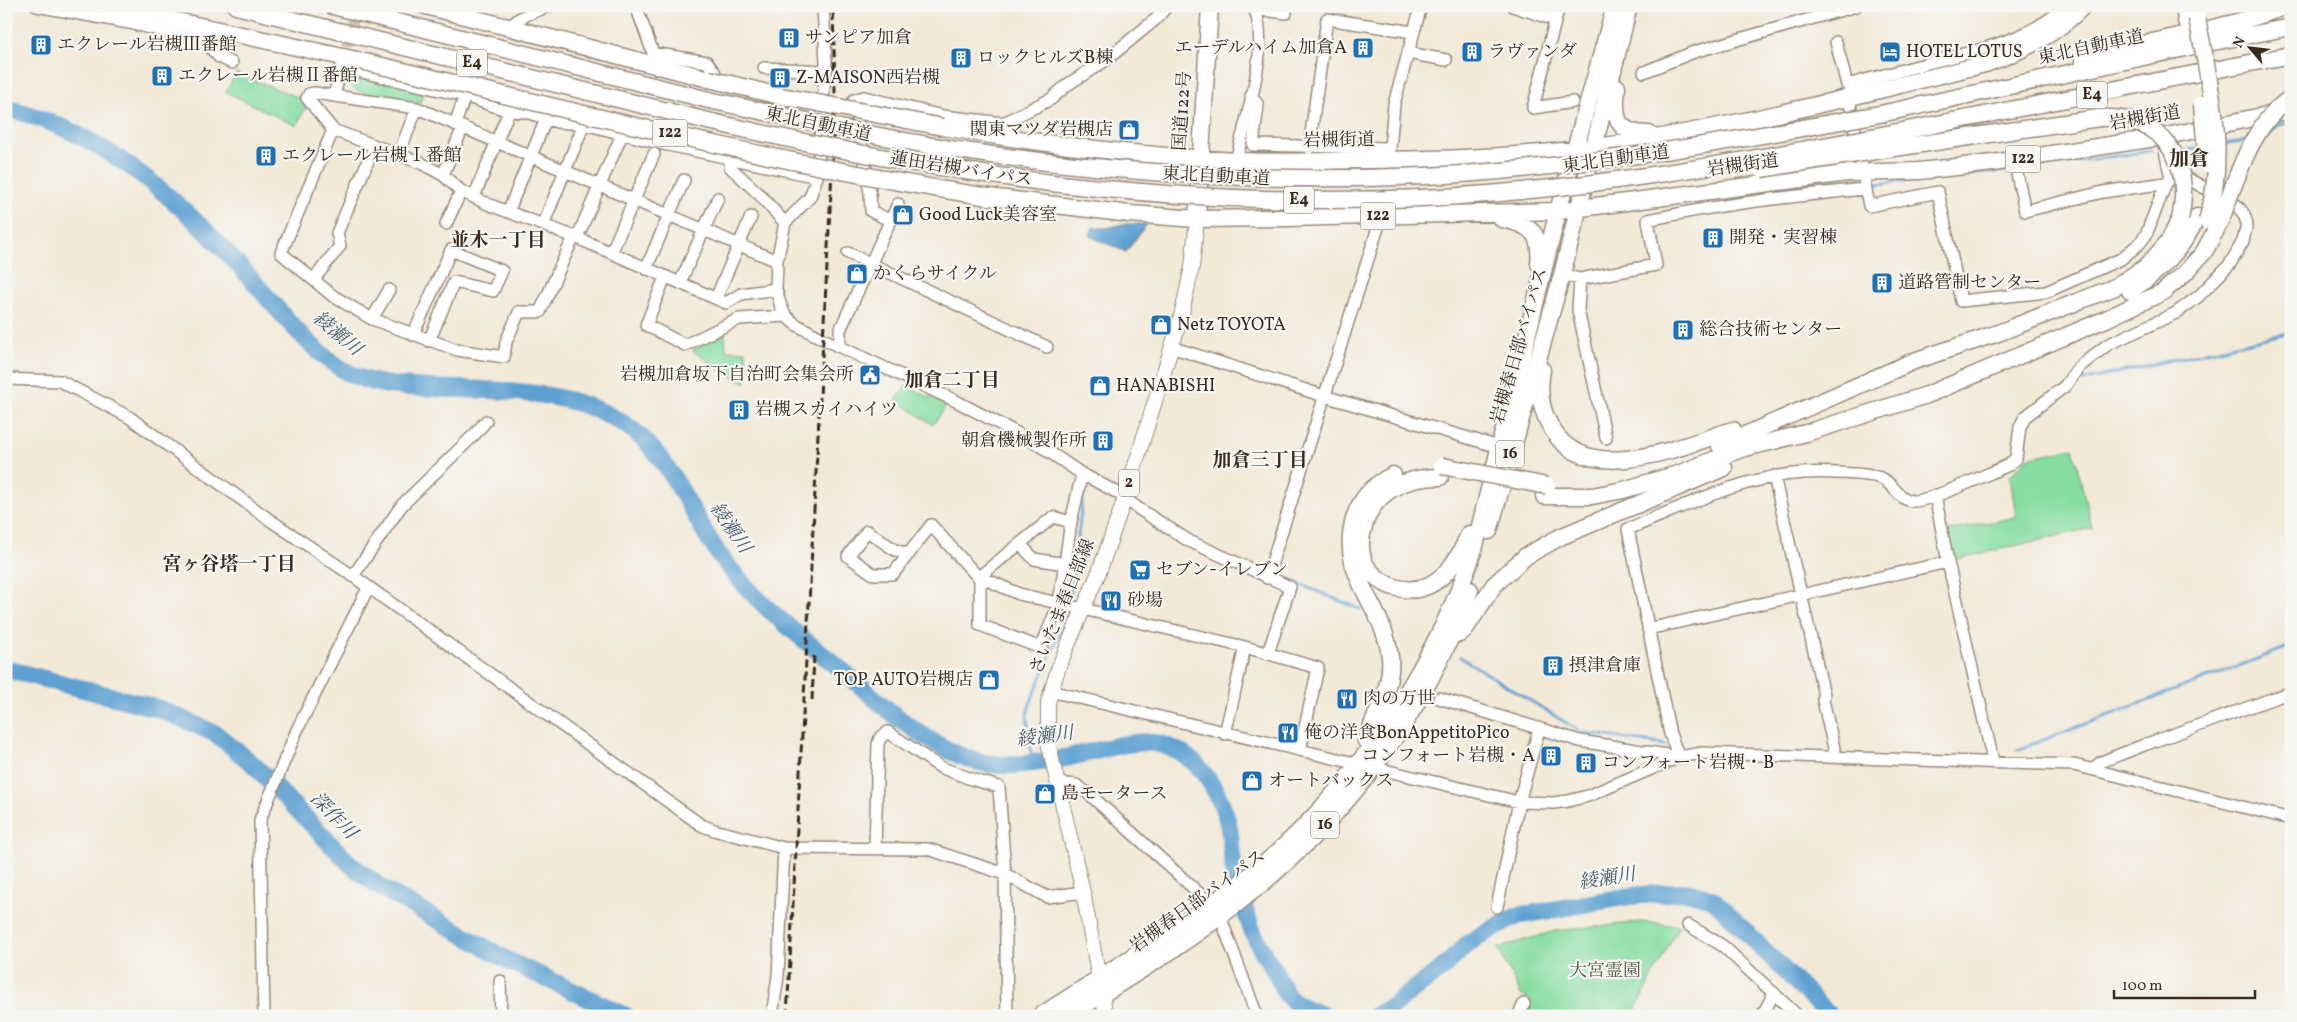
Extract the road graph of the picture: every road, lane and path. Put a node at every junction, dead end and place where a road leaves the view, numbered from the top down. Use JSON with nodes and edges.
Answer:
{"nodes":[{"id":1,"x":37,"y":6,"type":"edge"},
{"id":2,"x":107,"y":6,"type":"edge"},
{"id":3,"x":236,"y":6,"type":"edge"},
{"id":4,"x":333,"y":6,"type":"edge"},
{"id":5,"x":426,"y":6,"type":"edge"},
{"id":6,"x":550,"y":6,"type":"edge"},
{"id":7,"x":636,"y":6,"type":"edge"},
{"id":8,"x":823,"y":6,"type":"edge"},
{"id":9,"x":1167,"y":6,"type":"edge"},
{"id":10,"x":1210,"y":6,"type":"edge"},
{"id":11,"x":1421,"y":6,"type":"edge"},
{"id":12,"x":1513,"y":6,"type":"edge"},
{"id":13,"x":1559,"y":6,"type":"edge"},
{"id":14,"x":1615,"y":6,"type":"edge"},
{"id":15,"x":1628,"y":6,"type":"edge"},
{"id":16,"x":1856,"y":6,"type":"edge"},
{"id":17,"x":2066,"y":6,"type":"edge"},
{"id":18,"x":2083,"y":6,"type":"edge"},
{"id":19,"x":2286,"y":6,"type":"edge"},
{"id":20,"x":1253,"y":8,"type":"edge"},
{"id":21,"x":463,"y":11,"type":"edge"},
{"id":22,"x":1286,"y":13,"type":"dead end"},
{"id":23,"x":2191,"y":13,"type":"edge"},
{"id":24,"x":1555,"y":20,"type":"junction"},
{"id":25,"x":1624,"y":25,"type":"junction"},
{"id":26,"x":2291,"y":27,"type":"edge"},
{"id":27,"x":509,"y":28,"type":"junction"},
{"id":28,"x":1413,"y":32,"type":"junction"},
{"id":29,"x":1836,"y":42,"type":"dead end"},
{"id":30,"x":1408,"y":52,"type":"junction"},
{"id":31,"x":2291,"y":55,"type":"edge"},
{"id":32,"x":345,"y":58,"type":"junction"},
{"id":33,"x":1446,"y":60,"type":"dead end"},
{"id":34,"x":232,"y":63,"type":"dead end"},
{"id":35,"x":764,"y":68,"type":"dead end"},
{"id":36,"x":826,"y":71,"type":"junction"},
{"id":37,"x":1644,"y":72,"type":"dead end"},
{"id":38,"x":712,"y":76,"type":"junction"},
{"id":39,"x":1990,"y":90,"type":"junction"},
{"id":40,"x":334,"y":96,"type":"junction"},
{"id":41,"x":465,"y":96,"type":"junction"},
{"id":42,"x":1251,"y":96,"type":"junction"},
{"id":43,"x":1849,"y":98,"type":"junction"},
{"id":44,"x":2291,"y":98,"type":"edge"},
{"id":45,"x":1573,"y":102,"type":"dead end"},
{"id":46,"x":417,"y":108,"type":"junction"},
{"id":47,"x":2291,"y":110,"type":"edge"},
{"id":48,"x":509,"y":111,"type":"junction"},
{"id":49,"x":546,"y":119,"type":"junction"},
{"id":50,"x":1583,"y":120,"type":"junction"},
{"id":51,"x":584,"y":124,"type":"junction"},
{"id":52,"x":1731,"y":124,"type":"junction"},
{"id":53,"x":459,"y":126,"type":"junction"},
{"id":54,"x":333,"y":130,"type":"junction"},
{"id":55,"x":1004,"y":130,"type":"junction"},
{"id":56,"x":2162,"y":137,"type":"junction"},
{"id":57,"x":620,"y":138,"type":"dead end"},
{"id":58,"x":1893,"y":141,"type":"junction"},
{"id":59,"x":497,"y":142,"type":"junction"},
{"id":60,"x":374,"y":146,"type":"junction"},
{"id":61,"x":1593,"y":147,"type":"junction"},
{"id":62,"x":1309,"y":148,"type":"junction"},
{"id":63,"x":1575,"y":149,"type":"junction"},
{"id":64,"x":1539,"y":152,"type":"junction"},
{"id":65,"x":399,"y":153,"type":"junction"},
{"id":66,"x":654,"y":154,"type":"dead end"},
{"id":67,"x":532,"y":156,"type":"junction"},
{"id":68,"x":1200,"y":157,"type":"junction"},
{"id":69,"x":731,"y":158,"type":"junction"},
{"id":70,"x":2014,"y":160,"type":"junction"},
{"id":71,"x":1236,"y":161,"type":"junction"},
{"id":72,"x":566,"y":171,"type":"junction"},
{"id":73,"x":1862,"y":173,"type":"junction"},
{"id":74,"x":443,"y":175,"type":"junction"},
{"id":75,"x":817,"y":177,"type":"junction"},
{"id":76,"x":684,"y":180,"type":"dead end"},
{"id":77,"x":2168,"y":180,"type":"junction"},
{"id":78,"x":600,"y":185,"type":"junction"},
{"id":79,"x":1865,"y":189,"type":"junction"},
{"id":80,"x":461,"y":191,"type":"junction"},
{"id":81,"x":474,"y":197,"type":"junction"},
{"id":82,"x":718,"y":198,"type":"dead end"},
{"id":83,"x":634,"y":200,"type":"junction"},
{"id":84,"x":898,"y":204,"type":"dead end"},
{"id":85,"x":1579,"y":209,"type":"junction"},
{"id":86,"x":1558,"y":211,"type":"junction"},
{"id":87,"x":508,"y":212,"type":"junction"},
{"id":88,"x":1477,"y":214,"type":"junction"},
{"id":89,"x":669,"y":215,"type":"junction"},
{"id":90,"x":1382,"y":216,"type":"junction"},
{"id":91,"x":751,"y":217,"type":"dead end"},
{"id":92,"x":1197,"y":219,"type":"junction"},
{"id":93,"x":891,"y":220,"type":"junction"},
{"id":94,"x":2208,"y":221,"type":"junction"},
{"id":95,"x":785,"y":223,"type":"junction"},
{"id":96,"x":446,"y":224,"type":"dead end"},
{"id":97,"x":543,"y":225,"type":"junction"},
{"id":98,"x":704,"y":230,"type":"junction"},
{"id":99,"x":575,"y":237,"type":"junction"},
{"id":100,"x":740,"y":245,"type":"junction"},
{"id":101,"x":848,"y":253,"type":"dead end"},
{"id":102,"x":611,"y":254,"type":"junction"},
{"id":103,"x":777,"y":261,"type":"junction"},
{"id":104,"x":871,"y":264,"type":"junction"},
{"id":105,"x":646,"y":269,"type":"junction"},
{"id":106,"x":665,"y":277,"type":"junction"},
{"id":107,"x":314,"y":279,"type":"junction"},
{"id":108,"x":1561,"y":279,"type":"junction"},
{"id":109,"x":1580,"y":279,"type":"junction"},
{"id":110,"x":680,"y":283,"type":"junction"},
{"id":111,"x":776,"y":289,"type":"junction"},
{"id":112,"x":389,"y":290,"type":"dead end"},
{"id":113,"x":716,"y":298,"type":"junction"},
{"id":114,"x":786,"y":316,"type":"junction"},
{"id":115,"x":372,"y":319,"type":"junction"},
{"id":116,"x":1998,"y":333,"type":"junction"},
{"id":117,"x":413,"y":335,"type":"junction"},
{"id":118,"x":429,"y":341,"type":"junction"},
{"id":119,"x":840,"y":347,"type":"junction"},
{"id":120,"x":1047,"y":347,"type":"dead end"},
{"id":121,"x":1171,"y":348,"type":"junction"},
{"id":122,"x":1524,"y":352,"type":"junction"},
{"id":123,"x":6,"y":379,"type":"edge"},
{"id":124,"x":1324,"y":396,"type":"junction"},
{"id":125,"x":1796,"y":413,"type":"junction"},
{"id":126,"x":486,"y":421,"type":"dead end"},
{"id":127,"x":1806,"y":433,"type":"junction"},
{"id":128,"x":1606,"y":438,"type":"dead end"},
{"id":129,"x":1498,"y":449,"type":"junction"},
{"id":130,"x":1441,"y":471,"type":"junction"},
{"id":131,"x":1082,"y":474,"type":"junction"},
{"id":132,"x":1774,"y":476,"type":"junction"},
{"id":133,"x":1545,"y":491,"type":"junction"},
{"id":134,"x":1935,"y":495,"type":"junction"},
{"id":135,"x":1125,"y":498,"type":"junction"},
{"id":136,"x":1071,"y":522,"type":"junction"},
{"id":137,"x":1020,"y":544,"type":"junction"},
{"id":138,"x":909,"y":554,"type":"junction"},
{"id":139,"x":1948,"y":562,"type":"junction"},
{"id":140,"x":1065,"y":564,"type":"junction"},
{"id":141,"x":353,"y":576,"type":"junction"},
{"id":142,"x":980,"y":576,"type":"junction"},
{"id":143,"x":1267,"y":578,"type":"junction"},
{"id":144,"x":368,"y":588,"type":"junction"},
{"id":145,"x":1801,"y":594,"type":"junction"},
{"id":146,"x":1070,"y":607,"type":"junction"},
{"id":147,"x":1648,"y":629,"type":"junction"},
{"id":148,"x":1450,"y":642,"type":"junction"},
{"id":149,"x":1245,"y":647,"type":"junction"},
{"id":150,"x":1268,"y":653,"type":"junction"},
{"id":151,"x":1050,"y":691,"type":"junction"},
{"id":152,"x":2291,"y":692,"type":"edge"},
{"id":153,"x":1439,"y":698,"type":"dead end"},
{"id":154,"x":1539,"y":729,"type":"junction"},
{"id":155,"x":1225,"y":734,"type":"junction"},
{"id":156,"x":1300,"y":750,"type":"junction"},
{"id":157,"x":1679,"y":757,"type":"junction"},
{"id":158,"x":1836,"y":757,"type":"junction"},
{"id":159,"x":1993,"y":761,"type":"junction"},
{"id":160,"x":1364,"y":764,"type":"junction"},
{"id":161,"x":2093,"y":769,"type":"junction"},
{"id":162,"x":1056,"y":777,"type":"junction"},
{"id":163,"x":1519,"y":802,"type":"junction"},
{"id":164,"x":2291,"y":819,"type":"edge"},
{"id":165,"x":784,"y":848,"type":"junction"},
{"id":166,"x":875,"y":848,"type":"junction"},
{"id":167,"x":1005,"y":874,"type":"junction"},
{"id":168,"x":1083,"y":892,"type":"junction"},
{"id":169,"x":1221,"y":906,"type":"junction"},
{"id":170,"x":1496,"y":907,"type":"dead end"},
{"id":171,"x":1688,"y":924,"type":"dead end"},
{"id":172,"x":500,"y":981,"type":"dead end"},
{"id":173,"x":1101,"y":987,"type":"junction"},
{"id":174,"x":1774,"y":993,"type":"junction"},
{"id":175,"x":1524,"y":1004,"type":"dead end"},
{"id":176,"x":264,"y":1016,"type":"edge"},
{"id":177,"x":501,"y":1016,"type":"edge"},
{"id":178,"x":772,"y":1016,"type":"edge"},
{"id":179,"x":1007,"y":1016,"type":"edge"},
{"id":180,"x":1040,"y":1016,"type":"edge"},
{"id":181,"x":1066,"y":1016,"type":"edge"},
{"id":182,"x":1106,"y":1016,"type":"edge"},
{"id":183,"x":1257,"y":1016,"type":"edge"},
{"id":184,"x":1518,"y":1016,"type":"edge"},
{"id":185,"x":1762,"y":1016,"type":"edge"},
{"id":186,"x":1798,"y":1016,"type":"edge"}],
"edges":[{"from":1,"to":34,"type":"street"},
{"from":2,"to":32,"type":"highway","name":"蓮田岩槻バイパス","number":"122"},
{"from":3,"to":58,"type":"highway","name":"東北自動車道","number":"E4","bridge":true},
{"from":4,"to":39,"type":"highway","name":"東北自動車道","number":"E4","bridge":true},
{"from":5,"to":21,"type":"highway"},
{"from":6,"to":27,"type":"street"},
{"from":7,"to":38,"type":"street"},
{"from":8,"to":36,"type":"street"},
{"from":9,"to":55,"type":"street"},
{"from":10,"to":68,"type":"highway","name":"国道122号"},
{"from":11,"to":28,"type":"street"},
{"from":12,"to":24,"type":"street"},
{"from":13,"to":24,"type":"street"},
{"from":14,"to":50,"type":"highway","name":"岩槻春日部バイパス","number":"16"},
{"from":15,"to":25,"type":"highway","name":"岩槻春日部バイパス","number":"16"},
{"from":16,"to":37,"type":"street"},
{"from":17,"to":29,"type":"street"},
{"from":18,"to":43,"type":"highway","name":"岩槻街道"},
{"from":19,"to":39,"type":"highway"},
{"from":20,"to":22,"type":"street"},
{"from":20,"to":42,"type":"street"},
{"from":21,"to":27,"type":"highway"},
{"from":23,"to":94,"type":"highway","bridge":true},
{"from":24,"to":45,"type":"street"},
{"from":25,"to":52,"type":"highway"},
{"from":25,"to":61,"type":"highway","name":"岩槻春日部バイパス","number":"16"},
{"from":26,"to":39,"type":"highway","name":"東北自動車道","number":"E4"},
{"from":27,"to":38,"type":"highway"},
{"from":28,"to":30,"type":"street"},
{"from":28,"to":62,"type":"street"},
{"from":30,"to":33,"type":"street"},
{"from":30,"to":62,"type":"street"},
{"from":31,"to":58,"type":"highway","name":"東北自動車道","number":"E4"},
{"from":32,"to":40,"type":"street"},
{"from":32,"to":41,"type":"street"},
{"from":32,"to":92,"type":"highway","name":"蓮田岩槻バイパス","number":"122","bridge":true},
{"from":35,"to":36,"type":"street"},
{"from":36,"to":75,"type":"street"},
{"from":38,"to":55,"type":"highway","bridge":true},
{"from":40,"to":46,"type":"street"},
{"from":40,"to":54,"type":"street"},
{"from":41,"to":48,"type":"street"},
{"from":41,"to":53,"type":"street"},
{"from":42,"to":62,"type":"street"},
{"from":42,"to":71,"type":"street"},
{"from":43,"to":52,"type":"highway","name":"岩槻街道"},
{"from":43,"to":73,"type":"street"},
{"from":44,"to":94,"type":"highway","bridge":true},
{"from":46,"to":53,"type":"street"},
{"from":46,"to":65,"type":"street"},
{"from":47,"to":56,"type":"highway","name":"岩槻街道","number":"122"},
{"from":48,"to":49,"type":"street"},
{"from":48,"to":59,"type":"street"},
{"from":49,"to":51,"type":"street"},
{"from":49,"to":67,"type":"street"},
{"from":50,"to":63,"type":"highway","name":"岩槻春日部バイパス","number":"16"},
{"from":50,"to":64,"type":"highway"},
{"from":51,"to":69,"type":"street"},
{"from":51,"to":72,"type":"street"},
{"from":52,"to":61,"type":"highway","name":"岩槻街道"},
{"from":53,"to":59,"type":"street"},
{"from":53,"to":74,"type":"street"},
{"from":54,"to":60,"type":"street"},
{"from":54,"to":107,"type":"street"},
{"from":55,"to":68,"type":"highway"},
{"from":55,"to":93,"type":"street"},
{"from":56,"to":70,"type":"highway","name":"岩槻街道","number":"122"},
{"from":56,"to":77,"type":"street"},
{"from":57,"to":78,"type":"street"},
{"from":58,"to":116,"type":"highway","bridge":true},
{"from":59,"to":67,"type":"street"},
{"from":59,"to":81,"type":"street"},
{"from":60,"to":65,"type":"street"},
{"from":60,"to":107,"type":"street"},
{"from":61,"to":63,"type":"highway","name":"岩槻街道"},
{"from":61,"to":85,"type":"highway","name":"岩槻春日部バイパス","number":"16"},
{"from":63,"to":64,"type":"highway","name":"岩槻街道"},
{"from":63,"to":86,"type":"highway","name":"岩槻春日部バイパス","number":"16"},
{"from":64,"to":71,"type":"highway","name":"岩槻街道"},
{"from":65,"to":74,"type":"street"},
{"from":66,"to":83,"type":"street"},
{"from":67,"to":72,"type":"street"},
{"from":67,"to":87,"type":"street"},
{"from":68,"to":71,"type":"highway","name":"岩槻街道"},
{"from":68,"to":92,"type":"highway","name":"国道122号"},
{"from":69,"to":75,"type":"street"},
{"from":69,"to":95,"type":"street"},
{"from":70,"to":73,"type":"highway","name":"岩槻街道","number":"122"},
{"from":70,"to":77,"type":"street"},
{"from":72,"to":78,"type":"street"},
{"from":72,"to":97,"type":"street"},
{"from":73,"to":79,"type":"street"},
{"from":73,"to":85,"type":"highway","name":"岩槻街道","number":"122"},
{"from":74,"to":80,"type":"street"},
{"from":75,"to":95,"type":"street"},
{"from":76,"to":89,"type":"street"},
{"from":77,"to":79,"type":"street"},
{"from":77,"to":134,"type":"street"},
{"from":78,"to":83,"type":"street"},
{"from":78,"to":99,"type":"street"},
{"from":79,"to":109,"type":"street"},
{"from":80,"to":81,"type":"street"},
{"from":80,"to":96,"type":"street"},
{"from":81,"to":87,"type":"street"},
{"from":82,"to":98,"type":"street"},
{"from":83,"to":89,"type":"street"},
{"from":83,"to":102,"type":"street"},
{"from":84,"to":93,"type":"street"},
{"from":85,"to":86,"type":"highway","name":"岩槻街道","number":"122"},
{"from":85,"to":108,"type":"highway","name":"岩槻春日部バイパス","number":"16"},
{"from":86,"to":88,"type":"highway","name":"岩槻街道","number":"122"},
{"from":86,"to":122,"type":"highway","name":"岩槻春日部バイパス","number":"16"},
{"from":87,"to":97,"type":"street"},
{"from":88,"to":90,"type":"highway","name":"岩槻街道","number":"122"},
{"from":88,"to":122,"type":"highway"},
{"from":89,"to":98,"type":"street"},
{"from":89,"to":105,"type":"street"},
{"from":90,"to":92,"type":"highway","name":"岩槻街道","number":"122"},
{"from":90,"to":124,"type":"street"},
{"from":91,"to":100,"type":"street"},
{"from":92,"to":121,"type":"main road","name":"さいたま春日部線","number":"2"},
{"from":93,"to":104,"type":"street"},
{"from":94,"to":116,"type":"highway"},
{"from":94,"to":127,"type":"highway"},
{"from":95,"to":103,"type":"street"},
{"from":97,"to":99,"type":"street"},
{"from":98,"to":100,"type":"street"},
{"from":98,"to":110,"type":"street"},
{"from":99,"to":102,"type":"street"},
{"from":99,"to":118,"type":"street"},
{"from":100,"to":103,"type":"street"},
{"from":100,"to":113,"type":"street"},
{"from":101,"to":104,"type":"street"},
{"from":102,"to":105,"type":"street"},
{"from":103,"to":111,"type":"street"},
{"from":104,"to":119,"type":"street"},
{"from":104,"to":120,"type":"street"},
{"from":105,"to":106,"type":"street"},
{"from":106,"to":110,"type":"street"},
{"from":106,"to":114,"type":"street"},
{"from":107,"to":115,"type":"street"},
{"from":108,"to":109,"type":"street"},
{"from":108,"to":125,"type":"highway"},
{"from":108,"to":148,"type":"highway","name":"岩槻春日部バイパス","number":"16"},
{"from":109,"to":128,"type":"street"},
{"from":110,"to":113,"type":"street"},
{"from":111,"to":113,"type":"street"},
{"from":111,"to":114,"type":"street"},
{"from":112,"to":115,"type":"street"},
{"from":114,"to":119,"type":"street"},
{"from":115,"to":117,"type":"street"},
{"from":116,"to":125,"type":"highway"},
{"from":117,"to":118,"type":"street"},
{"from":117,"to":118,"type":"street"},
{"from":119,"to":131,"type":"street"},
{"from":121,"to":124,"type":"street"},
{"from":121,"to":135,"type":"main road","name":"さいたま春日部線","number":"2"},
{"from":122,"to":129,"type":"highway","name":"岩槻春日部バイパス","number":"16"},
{"from":123,"to":141,"type":"street"},
{"from":124,"to":129,"type":"street"},
{"from":124,"to":143,"type":"street"},
{"from":125,"to":133,"type":"highway"},
{"from":126,"to":141,"type":"street"},
{"from":127,"to":133,"type":"highway"},
{"from":127,"to":148,"type":"highway"},
{"from":129,"to":130,"type":"highway"},
{"from":129,"to":160,"type":"highway","name":"岩槻春日部バイパス","number":"16"},
{"from":130,"to":133,"type":"highway","bridge":true},
{"from":130,"to":160,"type":"highway"},
{"from":131,"to":135,"type":"street"},
{"from":131,"to":136,"type":"street"},
{"from":132,"to":134,"type":"street"},
{"from":132,"to":145,"type":"street"},
{"from":132,"to":147,"type":"street"},
{"from":134,"to":139,"type":"street"},
{"from":135,"to":143,"type":"street"},
{"from":135,"to":146,"type":"main road","name":"さいたま春日部線","number":"2"},
{"from":136,"to":137,"type":"street"},
{"from":136,"to":140,"type":"street"},
{"from":137,"to":140,"type":"street"},
{"from":137,"to":142,"type":"street"},
{"from":138,"to":138,"type":"street"},
{"from":138,"to":142,"type":"street"},
{"from":139,"to":145,"type":"street"},
{"from":139,"to":159,"type":"street"},
{"from":140,"to":146,"type":"street"},
{"from":141,"to":144,"type":"street"},
{"from":142,"to":146,"type":"street"},
{"from":142,"to":146,"type":"street"},
{"from":143,"to":150,"type":"street"},
{"from":144,"to":165,"type":"street"},
{"from":144,"to":176,"type":"street"},
{"from":145,"to":147,"type":"street"},
{"from":145,"to":158,"type":"street"},
{"from":146,"to":149,"type":"street"},
{"from":146,"to":151,"type":"main road","name":"さいたま春日部線","number":"2"},
{"from":147,"to":157,"type":"street"},
{"from":148,"to":160,"type":"highway","name":"岩槻春日部バイパス","number":"16"},
{"from":149,"to":150,"type":"street"},
{"from":149,"to":155,"type":"street"},
{"from":150,"to":156,"type":"street"},
{"from":151,"to":155,"type":"street"},
{"from":151,"to":162,"type":"main road","name":"さいたま春日部線","number":"2"},
{"from":152,"to":161,"type":"street"},
{"from":153,"to":154,"type":"street"},
{"from":154,"to":157,"type":"street"},
{"from":154,"to":163,"type":"street"},
{"from":155,"to":156,"type":"street"},
{"from":156,"to":160,"type":"street"},
{"from":157,"to":158,"type":"street"},
{"from":157,"to":163,"type":"street"},
{"from":158,"to":159,"type":"street"},
{"from":159,"to":161,"type":"street"},
{"from":160,"to":163,"type":"street"},
{"from":160,"to":169,"type":"highway","name":"岩槻春日部バイパス","number":"16"},
{"from":161,"to":164,"type":"street"},
{"from":162,"to":168,"type":"main road","name":"さいたま春日部線","number":"2"},
{"from":162,"to":169,"type":"street"},
{"from":163,"to":170,"type":"street"},
{"from":165,"to":166,"type":"street"},
{"from":165,"to":178,"type":"street"},
{"from":166,"to":167,"type":"street"},
{"from":166,"to":167,"type":"street"},
{"from":167,"to":168,"type":"street"},
{"from":167,"to":179,"type":"street"},
{"from":168,"to":173,"type":"main road","name":"さいたま春日部線","number":"2"},
{"from":169,"to":173,"type":"highway","name":"岩槻春日部バイパス","number":"16"},
{"from":169,"to":183,"type":"street"},
{"from":171,"to":174,"type":"street"},
{"from":172,"to":177,"type":"street"},
{"from":173,"to":180,"type":"highway","number":"16"},
{"from":173,"to":181,"type":"highway","number":"16"},
{"from":173,"to":182,"type":"main road","name":"さいたま春日部線","number":"2"},
{"from":174,"to":185,"type":"street"},
{"from":174,"to":186,"type":"street"},
{"from":175,"to":184,"type":"street"}]}
